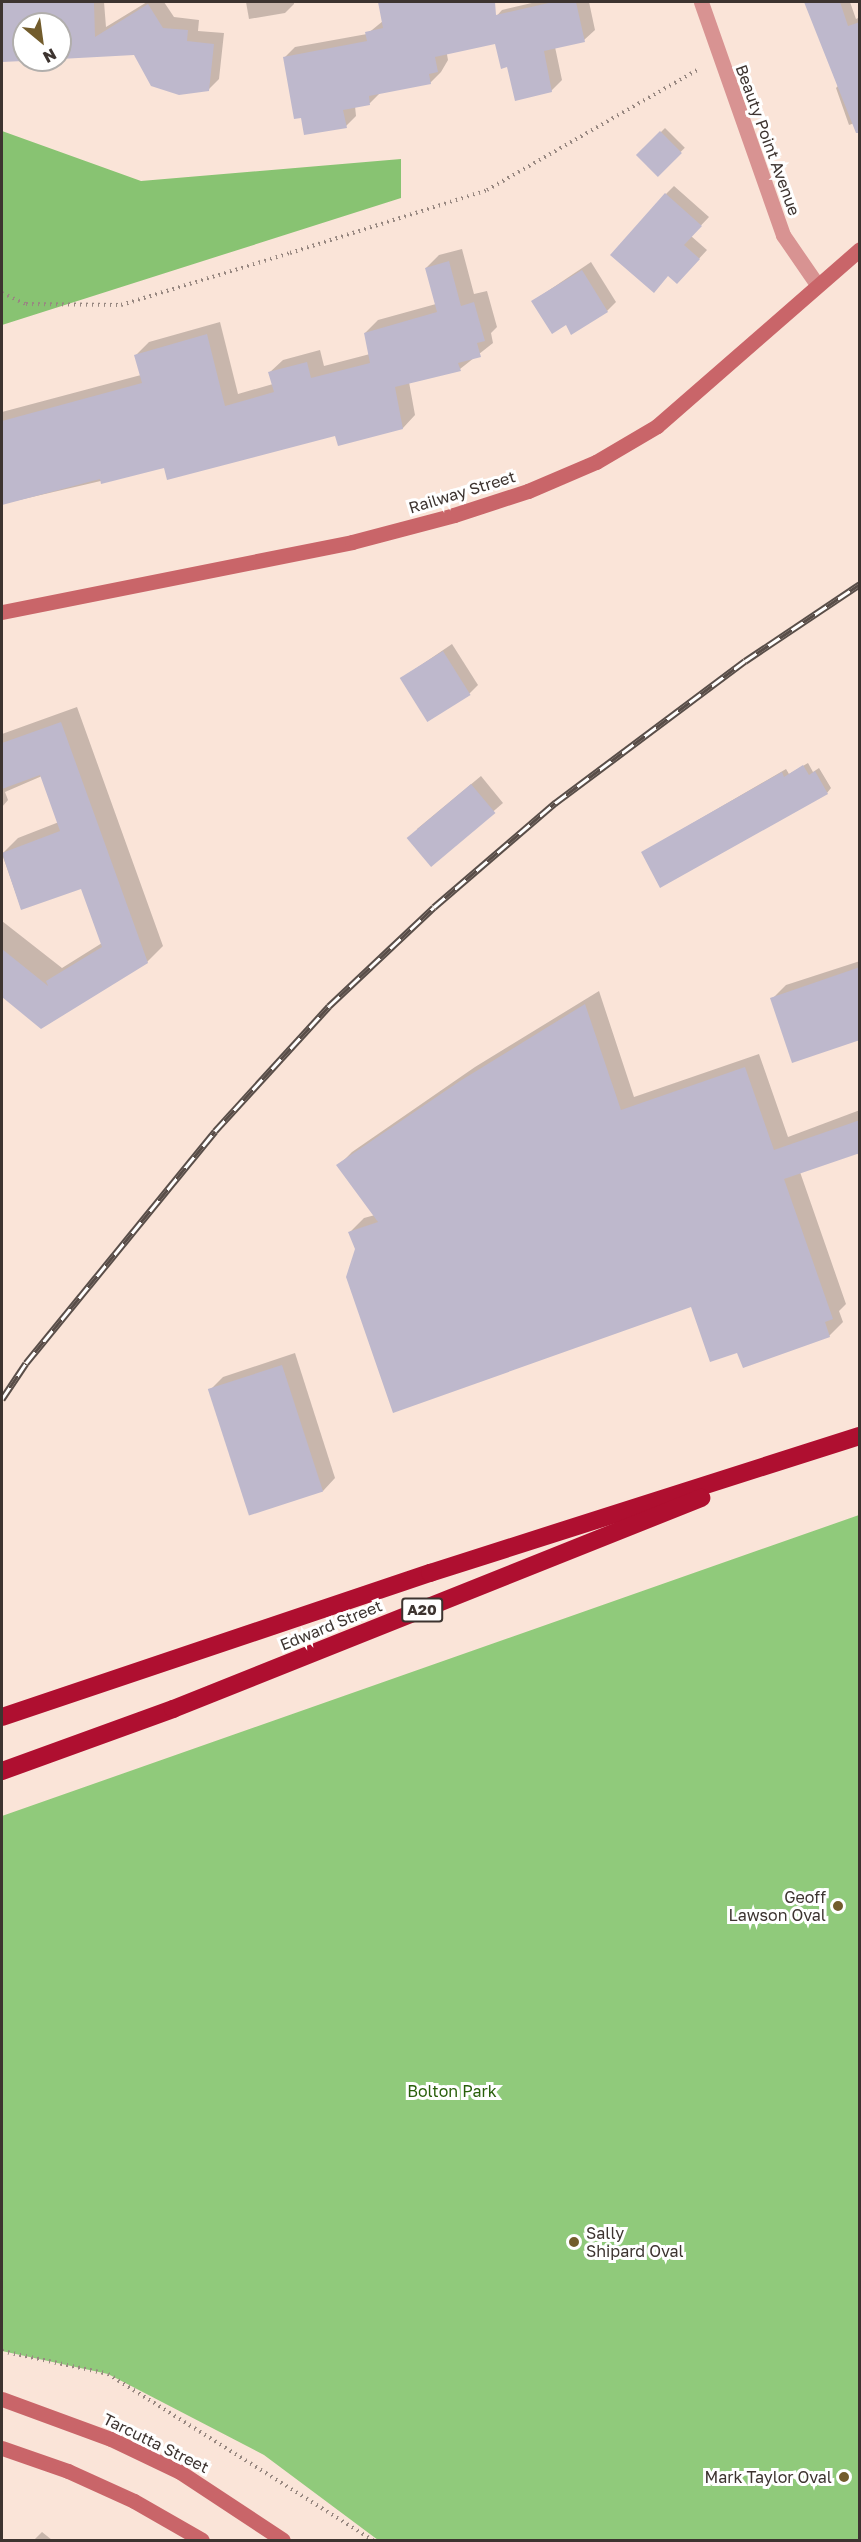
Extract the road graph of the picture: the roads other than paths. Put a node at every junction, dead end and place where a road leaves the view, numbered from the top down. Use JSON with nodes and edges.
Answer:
{"nodes":[{"id":1,"x":701,"y":2,"type":"edge"},
{"id":2,"x":860,"y":249,"type":"edge"},
{"id":3,"x":816,"y":283,"type":"junction"},
{"id":4,"x":2,"y":612,"type":"edge"},
{"id":5,"x":860,"y":1436,"type":"edge"},
{"id":6,"x":840,"y":1443,"type":"junction"},
{"id":7,"x":2,"y":1717,"type":"edge"},
{"id":8,"x":2,"y":1771,"type":"edge"},
{"id":9,"x":2,"y":2399,"type":"edge"},
{"id":10,"x":2,"y":2448,"type":"edge"},
{"id":11,"x":267,"y":2528,"type":"junction"},
{"id":12,"x":202,"y":2541,"type":"edge"},
{"id":13,"x":258,"y":2541,"type":"edge"},
{"id":14,"x":284,"y":2541,"type":"edge"}],
"edges":[{"from":1,"to":3,"type":"street","name":"Beauty Point Avenue"},
{"from":2,"to":3,"type":"street","name":"Railway Street"},
{"from":3,"to":4,"type":"street","name":"Railway Street"},
{"from":5,"to":6,"type":"highway","name":"Edward Street","number":"A20"},
{"from":6,"to":7,"type":"highway","name":"Edward Street","number":"A20"},
{"from":6,"to":8,"type":"highway","name":"Edward Street","number":"A20"},
{"from":9,"to":11,"type":"street","name":"Tarcutta Street"},
{"from":10,"to":12,"type":"street"},
{"from":11,"to":13,"type":"street"},
{"from":11,"to":14,"type":"street","name":"Tarcutta Street"}]}
